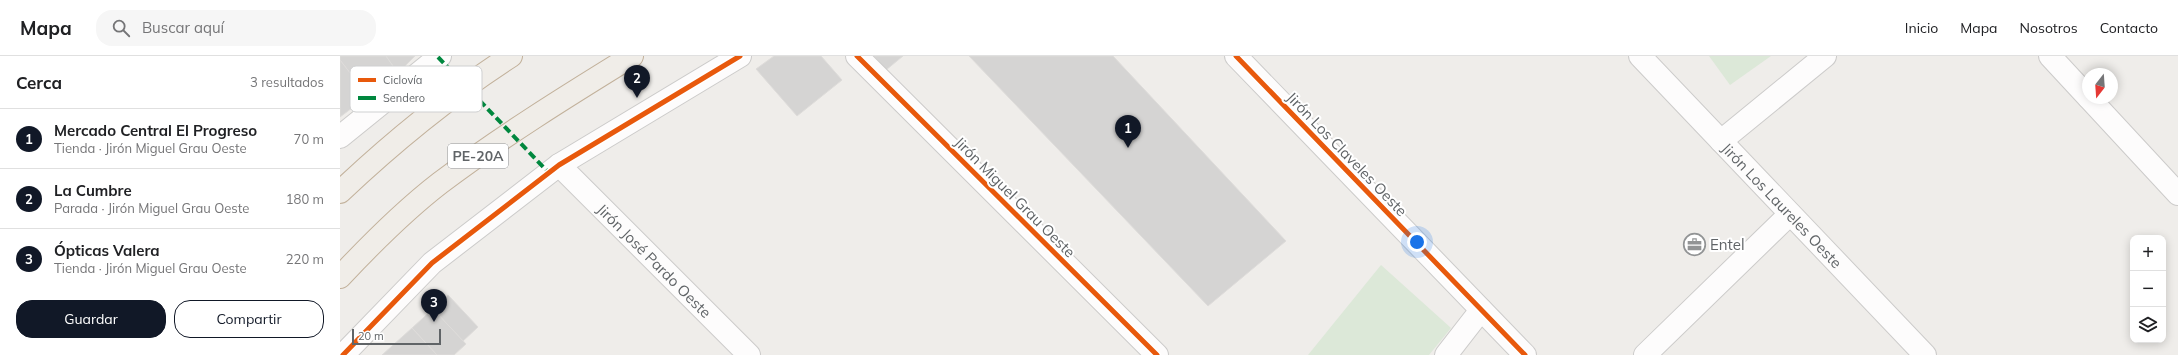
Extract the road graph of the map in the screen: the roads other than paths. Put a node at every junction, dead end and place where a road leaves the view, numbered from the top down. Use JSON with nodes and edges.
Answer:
{"nodes":[{"id":1,"x":440,"y":56,"type":"edge"},
{"id":2,"x":511,"y":56,"type":"edge"},
{"id":3,"x":632,"y":56,"type":"edge"},
{"id":4,"x":740,"y":56,"type":"edge"},
{"id":5,"x":857,"y":56,"type":"edge"},
{"id":6,"x":1236,"y":56,"type":"edge"},
{"id":7,"x":1640,"y":56,"type":"edge"},
{"id":8,"x":1825,"y":56,"type":"edge"},
{"id":9,"x":2050,"y":56,"type":"edge"},
{"id":10,"x":428,"y":66,"type":"edge"},
{"id":11,"x":482,"y":75,"type":"edge"},
{"id":12,"x":2082,"y":91,"type":"edge"},
{"id":13,"x":2094,"y":104,"type":"edge"},
{"id":14,"x":371,"y":112,"type":"edge"},
{"id":15,"x":432,"y":112,"type":"edge"},
{"id":16,"x":340,"y":137,"type":"edge"},
{"id":17,"x":1721,"y":141,"type":"junction"},
{"id":18,"x":559,"y":165,"type":"junction"},
{"id":19,"x":340,"y":192,"type":"edge"},
{"id":20,"x":2178,"y":194,"type":"edge"},
{"id":21,"x":1790,"y":214,"type":"junction"},
{"id":22,"x":340,"y":277,"type":"edge"},
{"id":23,"x":1481,"y":310,"type":"junction"},
{"id":24,"x":343,"y":355,"type":"edge"},
{"id":25,"x":749,"y":355,"type":"edge"},
{"id":26,"x":1157,"y":355,"type":"edge"},
{"id":27,"x":1446,"y":355,"type":"edge"},
{"id":28,"x":1525,"y":355,"type":"edge"},
{"id":29,"x":1645,"y":355,"type":"edge"},
{"id":30,"x":1925,"y":355,"type":"edge"}],
"edges":[{"from":1,"to":10,"type":"street"},
{"from":2,"to":11,"type":"highway"},
{"from":3,"to":22,"type":"highway","number":"PE-20A"},
{"from":4,"to":18,"type":"street"},
{"from":5,"to":26,"type":"street","name":"Jirón Miguel Grau Oeste"},
{"from":6,"to":23,"type":"street","name":"Jirón Los Claveles Oeste"},
{"from":7,"to":17,"type":"street","name":"Jirón Los Laureles Oeste"},
{"from":8,"to":17,"type":"street"},
{"from":9,"to":12,"type":"street"},
{"from":13,"to":20,"type":"street"},
{"from":14,"to":16,"type":"street"},
{"from":15,"to":19,"type":"highway"},
{"from":17,"to":21,"type":"street","name":"Jirón Los Laureles Oeste"},
{"from":18,"to":24,"type":"street"},
{"from":18,"to":25,"type":"street","name":"Jirón José Pardo Oeste"},
{"from":21,"to":29,"type":"street"},
{"from":21,"to":30,"type":"street","name":"Jirón Los Laureles Oeste"},
{"from":23,"to":27,"type":"street"},
{"from":23,"to":28,"type":"street","name":"Jirón Los Claveles Oeste"}]}
